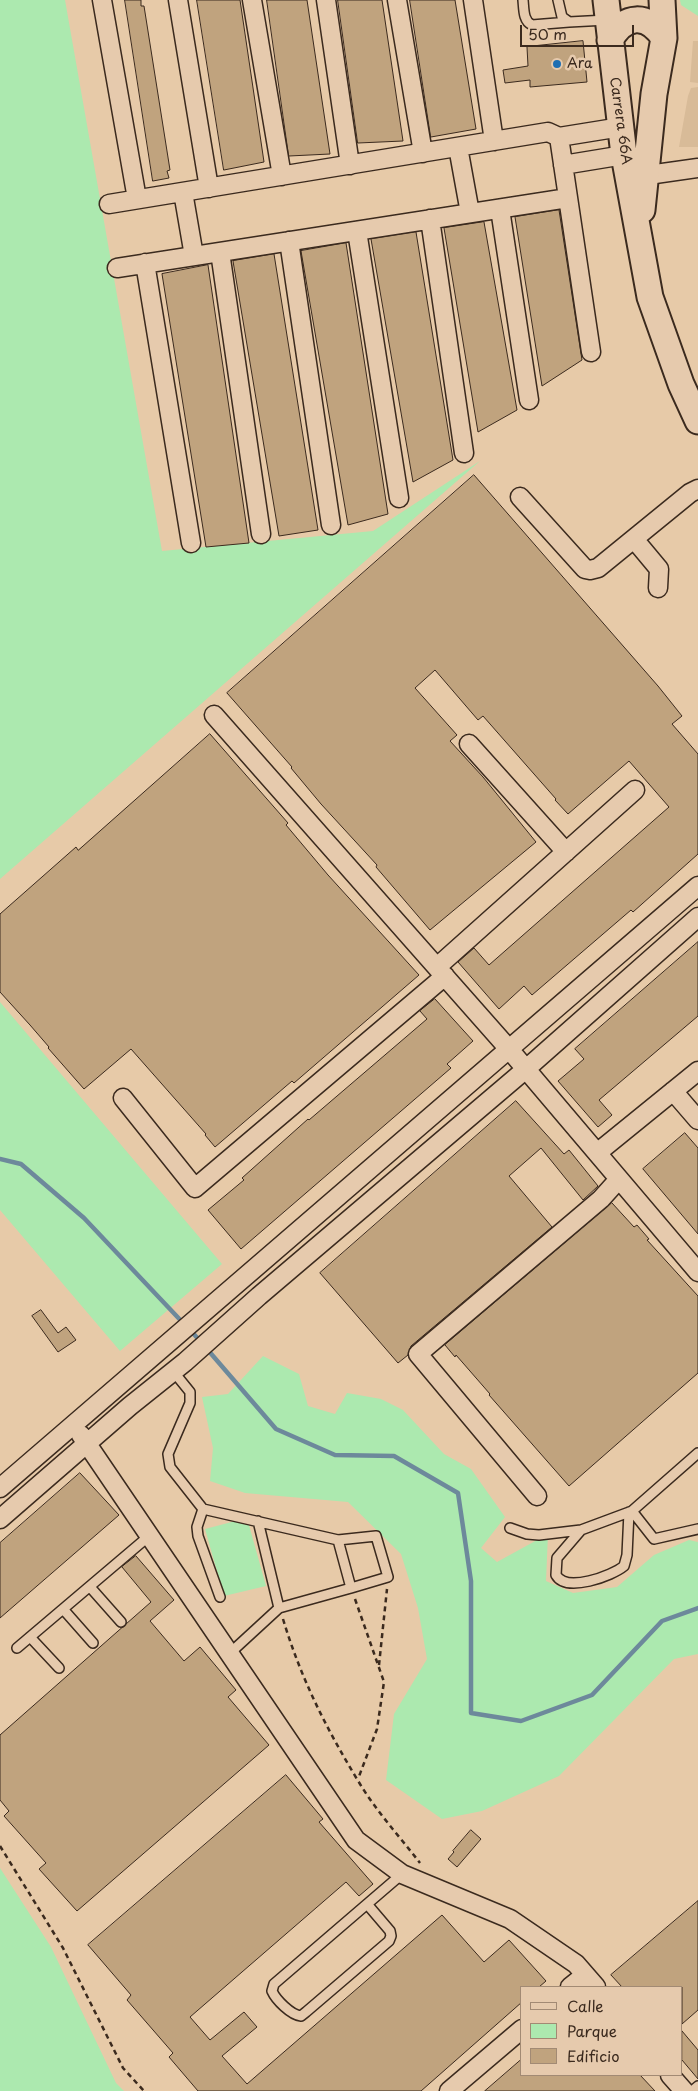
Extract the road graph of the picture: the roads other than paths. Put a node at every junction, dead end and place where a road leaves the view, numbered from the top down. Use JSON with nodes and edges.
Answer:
{"nodes":[{"id":1,"x":102,"y":0,"type":"edge"},
{"id":2,"x":178,"y":0,"type":"edge"},
{"id":3,"x":252,"y":0,"type":"edge"},
{"id":4,"x":326,"y":0,"type":"edge"},
{"id":5,"x":397,"y":0,"type":"edge"},
{"id":6,"x":474,"y":0,"type":"edge"},
{"id":7,"x":523,"y":0,"type":"edge"},
{"id":8,"x":558,"y":0,"type":"edge"},
{"id":9,"x":648,"y":0,"type":"edge"},
{"id":10,"x":662,"y":0,"type":"edge"},
{"id":11,"x":610,"y":15,"type":"edge"},
{"id":12,"x":570,"y":22,"type":"junction"},
{"id":13,"x":664,"y":38,"type":"junction"},
{"id":14,"x":620,"y":127,"type":"junction"},
{"id":15,"x":559,"y":137,"type":"junction"},
{"id":16,"x":494,"y":141,"type":"junction"},
{"id":17,"x":458,"y":147,"type":"junction"},
{"id":18,"x":423,"y":153,"type":"junction"},
{"id":19,"x":350,"y":165,"type":"junction"},
{"id":20,"x":563,"y":165,"type":"junction"},
{"id":21,"x":698,"y":168,"type":"edge"},
{"id":22,"x":633,"y":170,"type":"junction"},
{"id":23,"x":282,"y":176,"type":"junction"},
{"id":24,"x":209,"y":188,"type":"junction"},
{"id":25,"x":183,"y":192,"type":"junction"},
{"id":26,"x":568,"y":198,"type":"junction"},
{"id":27,"x":137,"y":199,"type":"junction"},
{"id":28,"x":109,"y":204,"type":"dead end"},
{"id":29,"x":500,"y":208,"type":"junction"},
{"id":30,"x":470,"y":213,"type":"junction"},
{"id":31,"x":430,"y":219,"type":"junction"},
{"id":32,"x":357,"y":231,"type":"junction"},
{"id":33,"x":289,"y":241,"type":"junction"},
{"id":34,"x":220,"y":252,"type":"junction"},
{"id":35,"x":194,"y":256,"type":"junction"},
{"id":36,"x":145,"y":263,"type":"junction"},
{"id":37,"x":117,"y":268,"type":"dead end"},
{"id":38,"x":591,"y":352,"type":"dead end"},
{"id":39,"x":529,"y":400,"type":"dead end"},
{"id":40,"x":698,"y":422,"type":"edge"},
{"id":41,"x":464,"y":453,"type":"dead end"},
{"id":42,"x":698,"y":489,"type":"edge"},
{"id":43,"x":520,"y":497,"type":"dead end"},
{"id":44,"x":399,"y":498,"type":"dead end"},
{"id":45,"x":331,"y":525,"type":"dead end"},
{"id":46,"x":261,"y":534,"type":"dead end"},
{"id":47,"x":634,"y":539,"type":"junction"},
{"id":48,"x":191,"y":543,"type":"dead end"},
{"id":49,"x":658,"y":588,"type":"dead end"},
{"id":50,"x":214,"y":714,"type":"dead end"},
{"id":51,"x":469,"y":744,"type":"dead end"},
{"id":52,"x":635,"y":790,"type":"dead end"},
{"id":53,"x":566,"y":852,"type":"junction"},
{"id":54,"x":698,"y":886,"type":"edge"},
{"id":55,"x":698,"y":917,"type":"edge"},
{"id":56,"x":441,"y":972,"type":"junction"},
{"id":57,"x":508,"y":1048,"type":"junction"},
{"id":58,"x":526,"y":1069,"type":"junction"},
{"id":59,"x":698,"y":1071,"type":"edge"},
{"id":60,"x":673,"y":1091,"type":"junction"},
{"id":61,"x":123,"y":1098,"type":"dead end"},
{"id":62,"x":698,"y":1120,"type":"edge"},
{"id":63,"x":597,"y":1153,"type":"junction"},
{"id":64,"x":619,"y":1179,"type":"junction"},
{"id":65,"x":698,"y":1272,"type":"edge"},
{"id":66,"x":179,"y":1366,"type":"junction"},
{"id":67,"x":74,"y":1424,"type":"junction"},
{"id":68,"x":87,"y":1444,"type":"junction"},
{"id":69,"x":698,"y":1453,"type":"edge"},
{"id":70,"x":0,"y":1488,"type":"edge"},
{"id":71,"x":537,"y":1496,"type":"dead end"},
{"id":72,"x":203,"y":1509,"type":"junction"},
{"id":73,"x":631,"y":1511,"type":"junction"},
{"id":74,"x":0,"y":1519,"type":"edge"},
{"id":75,"x":258,"y":1521,"type":"junction"},
{"id":76,"x":510,"y":1528,"type":"dead end"},
{"id":77,"x":698,"y":1529,"type":"edge"},
{"id":78,"x":582,"y":1530,"type":"junction"},
{"id":79,"x":149,"y":1536,"type":"junction"},
{"id":80,"x":338,"y":1540,"type":"junction"},
{"id":81,"x":90,"y":1587,"type":"junction"},
{"id":82,"x":351,"y":1588,"type":"junction"},
{"id":83,"x":220,"y":1597,"type":"dead end"},
{"id":84,"x":279,"y":1608,"type":"junction"},
{"id":85,"x":63,"y":1609,"type":"junction"},
{"id":86,"x":121,"y":1622,"type":"dead end"},
{"id":87,"x":30,"y":1637,"type":"junction"},
{"id":88,"x":93,"y":1643,"type":"dead end"},
{"id":89,"x":17,"y":1648,"type":"dead end"},
{"id":90,"x":229,"y":1654,"type":"junction"},
{"id":91,"x":59,"y":1668,"type":"dead end"},
{"id":92,"x":402,"y":1874,"type":"junction"},
{"id":93,"x":367,"y":1904,"type":"junction"},
{"id":94,"x":590,"y":1981,"type":"edge"},
{"id":95,"x":573,"y":1986,"type":"edge"},
{"id":96,"x":520,"y":2031,"type":"edge"},
{"id":97,"x":671,"y":2076,"type":"edge"},
{"id":98,"x":698,"y":2086,"type":"edge"},
{"id":99,"x":449,"y":2091,"type":"edge"},
{"id":100,"x":684,"y":2091,"type":"edge"},
{"id":101,"x":692,"y":2091,"type":"edge"}],
"edges":[{"from":1,"to":27,"type":"street"},
{"from":2,"to":24,"type":"street"},
{"from":3,"to":23,"type":"street"},
{"from":4,"to":19,"type":"street"},
{"from":5,"to":18,"type":"street"},
{"from":6,"to":16,"type":"street"},
{"from":7,"to":12,"type":"lane"},
{"from":8,"to":12,"type":"lane"},
{"from":9,"to":11,"type":"street"},
{"from":10,"to":13,"type":"street","name":"Carrera 66A"},
{"from":11,"to":12,"type":"lane"},
{"from":11,"to":13,"type":"street"},
{"from":11,"to":14,"type":"street","name":"Carrera 66A"},
{"from":13,"to":22,"type":"street","name":"Carrera 66A"},
{"from":14,"to":15,"type":"street"},
{"from":14,"to":22,"type":"street","name":"Carrera 66A"},
{"from":15,"to":16,"type":"street"},
{"from":15,"to":20,"type":"street"},
{"from":16,"to":17,"type":"street"},
{"from":17,"to":18,"type":"street"},
{"from":17,"to":30,"type":"street"},
{"from":18,"to":19,"type":"street"},
{"from":19,"to":23,"type":"street"},
{"from":20,"to":22,"type":"street"},
{"from":20,"to":26,"type":"street"},
{"from":21,"to":22,"type":"street"},
{"from":22,"to":40,"type":"street","name":"Carrera 66A"},
{"from":23,"to":24,"type":"street"},
{"from":24,"to":25,"type":"street"},
{"from":25,"to":27,"type":"street"},
{"from":25,"to":35,"type":"street"},
{"from":26,"to":29,"type":"street"},
{"from":26,"to":38,"type":"street"},
{"from":27,"to":28,"type":"street"},
{"from":29,"to":30,"type":"street"},
{"from":29,"to":39,"type":"street"},
{"from":30,"to":31,"type":"street"},
{"from":31,"to":32,"type":"street"},
{"from":31,"to":41,"type":"street"},
{"from":32,"to":33,"type":"street"},
{"from":32,"to":44,"type":"street"},
{"from":33,"to":34,"type":"street"},
{"from":33,"to":45,"type":"street"},
{"from":34,"to":35,"type":"street"},
{"from":34,"to":46,"type":"street"},
{"from":35,"to":36,"type":"street"},
{"from":36,"to":37,"type":"street"},
{"from":36,"to":48,"type":"street"},
{"from":42,"to":47,"type":"street"},
{"from":43,"to":47,"type":"street"},
{"from":47,"to":49,"type":"street"},
{"from":50,"to":56,"type":"street"},
{"from":51,"to":53,"type":"street"},
{"from":52,"to":53,"type":"street"},
{"from":53,"to":56,"type":"street"},
{"from":54,"to":57,"type":"street"},
{"from":55,"to":58,"type":"street"},
{"from":56,"to":57,"type":"street"},
{"from":56,"to":61,"type":"street"},
{"from":57,"to":58,"type":"street"},
{"from":57,"to":67,"type":"street"},
{"from":58,"to":63,"type":"street"},
{"from":58,"to":66,"type":"street"},
{"from":59,"to":60,"type":"street"},
{"from":60,"to":62,"type":"street"},
{"from":60,"to":63,"type":"street"},
{"from":63,"to":64,"type":"street"},
{"from":64,"to":65,"type":"street"},
{"from":64,"to":71,"type":"street"},
{"from":66,"to":68,"type":"street"},
{"from":66,"to":72,"type":"lane"},
{"from":67,"to":68,"type":"street"},
{"from":67,"to":70,"type":"street"},
{"from":68,"to":74,"type":"street"},
{"from":68,"to":79,"type":"street"},
{"from":69,"to":73,"type":"lane"},
{"from":72,"to":75,"type":"lane"},
{"from":72,"to":83,"type":"lane"},
{"from":73,"to":77,"type":"lane"},
{"from":73,"to":78,"type":"lane"},
{"from":73,"to":78,"type":"lane"},
{"from":75,"to":80,"type":"lane"},
{"from":75,"to":84,"type":"lane"},
{"from":76,"to":78,"type":"lane"},
{"from":79,"to":81,"type":"lane"},
{"from":79,"to":90,"type":"street"},
{"from":80,"to":82,"type":"lane"},
{"from":80,"to":82,"type":"lane"},
{"from":81,"to":85,"type":"lane"},
{"from":81,"to":86,"type":"lane"},
{"from":82,"to":84,"type":"lane"},
{"from":84,"to":90,"type":"lane"},
{"from":85,"to":87,"type":"lane"},
{"from":85,"to":88,"type":"lane"},
{"from":87,"to":89,"type":"lane"},
{"from":87,"to":91,"type":"lane"},
{"from":90,"to":92,"type":"street"},
{"from":92,"to":93,"type":"lane"},
{"from":92,"to":94,"type":"street"},
{"from":93,"to":93,"type":"lane"},
{"from":94,"to":95,"type":"street"},
{"from":96,"to":99,"type":"street"},
{"from":97,"to":100,"type":"street"},
{"from":98,"to":101,"type":"lane"}]}
